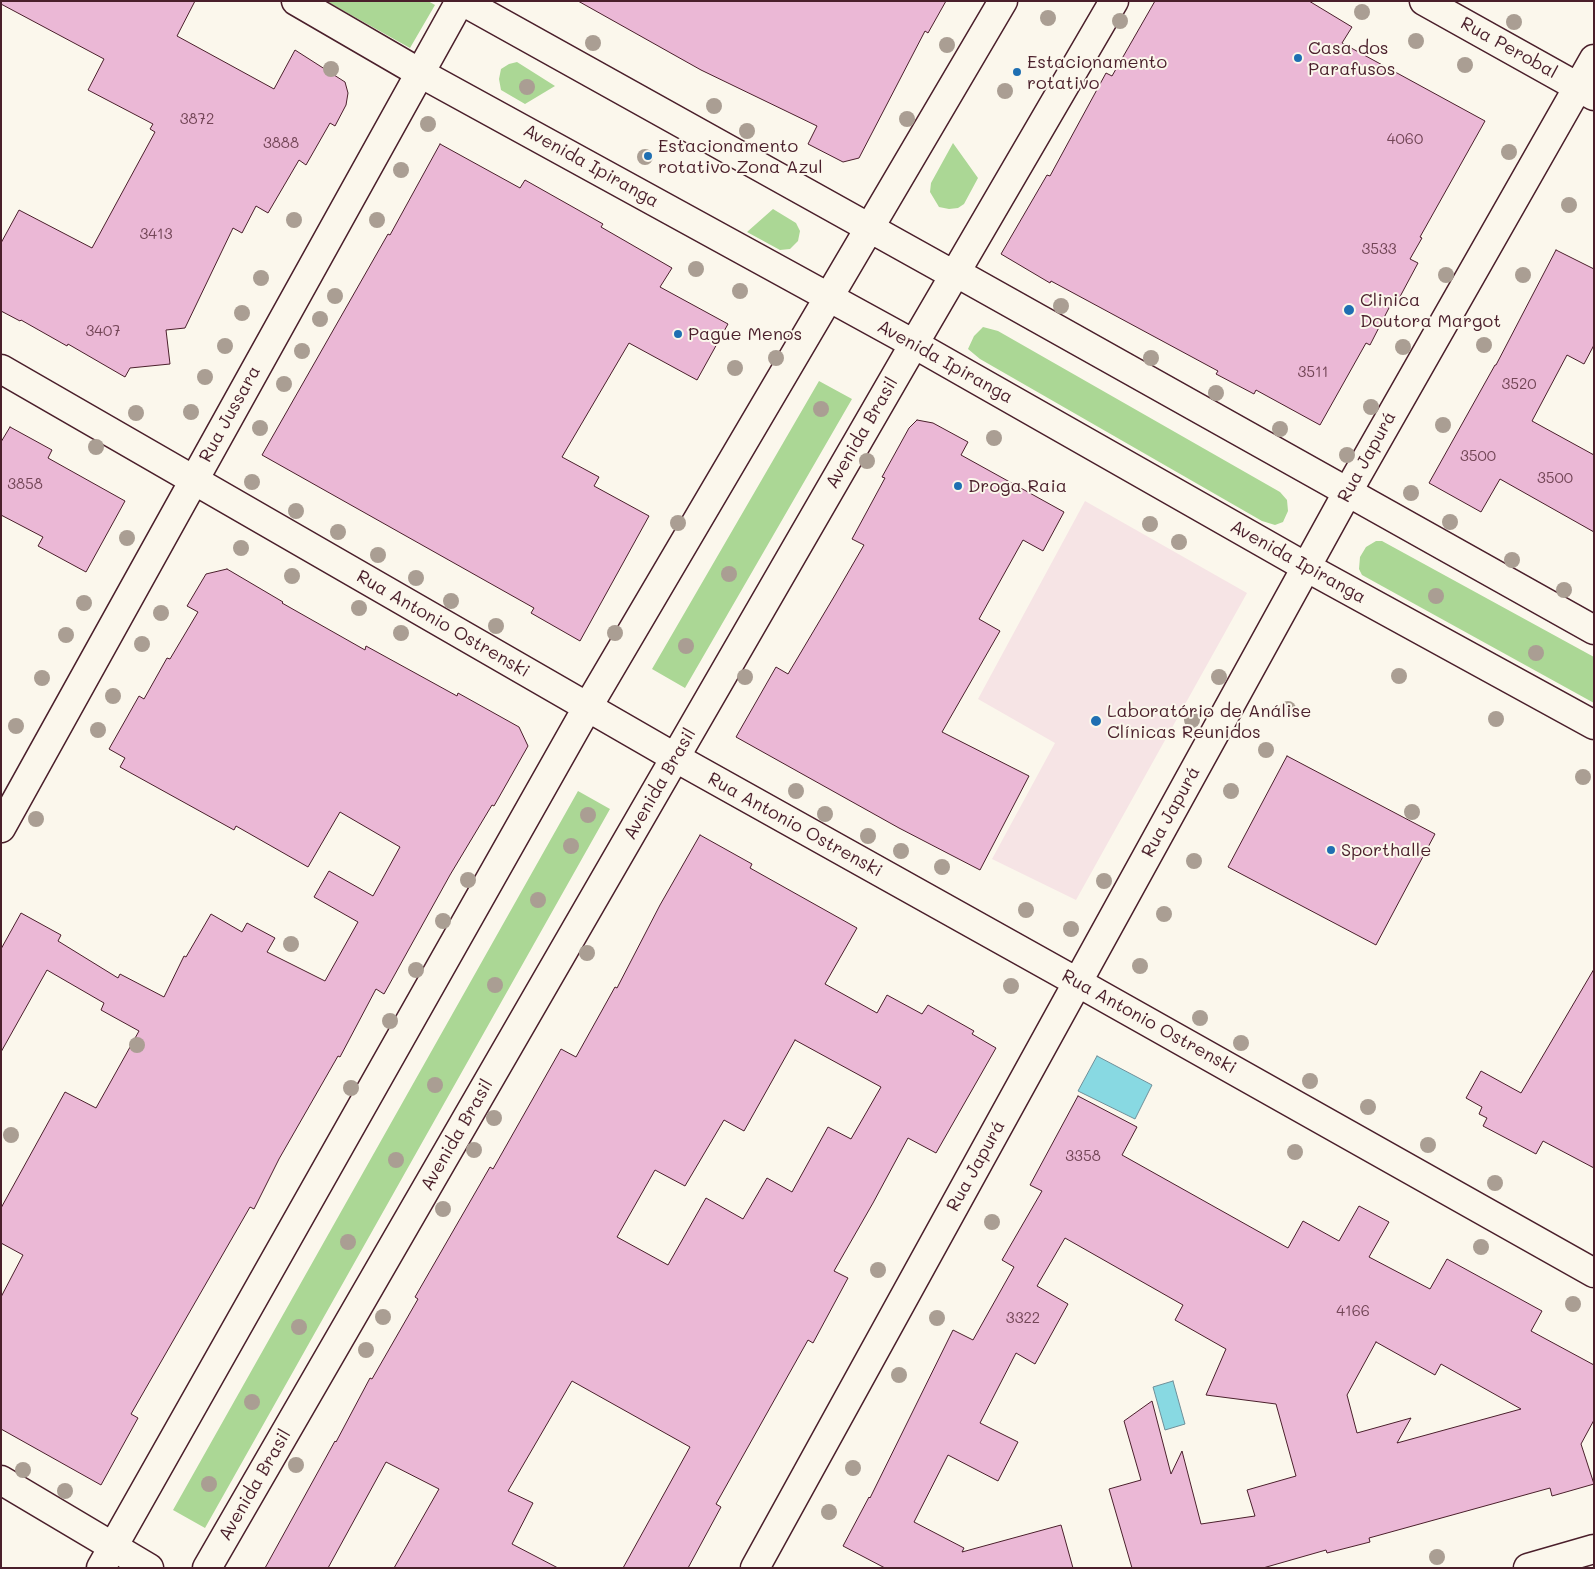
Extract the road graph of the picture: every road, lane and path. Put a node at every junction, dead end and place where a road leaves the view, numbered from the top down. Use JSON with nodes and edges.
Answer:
{"nodes":[{"id":1,"x":296,"y":1,"type":"edge"},
{"id":2,"x":461,"y":1,"type":"edge"},
{"id":3,"x":1003,"y":1,"type":"edge"},
{"id":4,"x":1114,"y":1,"type":"edge"},
{"id":5,"x":1424,"y":1,"type":"edge"},
{"id":6,"x":1594,"y":59,"type":"edge"},
{"id":7,"x":420,"y":73,"type":"junction"},
{"id":8,"x":1585,"y":91,"type":"edge"},
{"id":9,"x":870,"y":228,"type":"junction"},
{"id":10,"x":954,"y":274,"type":"junction"},
{"id":11,"x":829,"y":297,"type":"junction"},
{"id":12,"x":914,"y":344,"type":"junction"},
{"id":13,"x":1,"y":369,"type":"edge"},
{"id":14,"x":194,"y":480,"type":"junction"},
{"id":15,"x":1347,"y":493,"type":"junction"},
{"id":16,"x":1306,"y":568,"type":"junction"},
{"id":17,"x":1594,"y":630,"type":"edge"},
{"id":18,"x":587,"y":708,"type":"junction"},
{"id":19,"x":1594,"y":725,"type":"edge"},
{"id":20,"x":676,"y":758,"type":"junction"},
{"id":21,"x":1,"y":828,"type":"edge"},
{"id":22,"x":1077,"y":982,"type":"junction"},
{"id":23,"x":1594,"y":1273,"type":"edge"},
{"id":24,"x":1,"y":1480,"type":"edge"},
{"id":25,"x":1594,"y":1549,"type":"edge"},
{"id":26,"x":107,"y":1557,"type":"edge"},
{"id":27,"x":149,"y":1568,"type":"edge"},
{"id":28,"x":207,"y":1568,"type":"edge"},
{"id":29,"x":755,"y":1568,"type":"edge"},
{"id":30,"x":1528,"y":1568,"type":"edge"}],
"edges":[{"from":1,"to":7,"type":"street","name":"Avenida Ipiranga"},
{"from":2,"to":7,"type":"street","name":"Rua Jussara"},
{"from":2,"to":9,"type":"street"},
{"from":3,"to":9,"type":"street"},
{"from":4,"to":10,"type":"street","name":"Avenida Brasil"},
{"from":5,"to":8,"type":"street","name":"Rua Perobal"},
{"from":6,"to":8,"type":"street","name":"Rua Japurá"},
{"from":7,"to":11,"type":"street","name":"Avenida Ipiranga"},
{"from":7,"to":14,"type":"street","name":"Rua Jussara"},
{"from":8,"to":15,"type":"street","name":"Rua Japurá"},
{"from":9,"to":10,"type":"street"},
{"from":9,"to":11,"type":"street"},
{"from":10,"to":12,"type":"street","name":"Avenida Brasil"},
{"from":10,"to":15,"type":"street"},
{"from":11,"to":12,"type":"street","name":"Avenida Ipiranga"},
{"from":11,"to":18,"type":"street"},
{"from":12,"to":16,"type":"street","name":"Avenida Ipiranga"},
{"from":12,"to":20,"type":"street","name":"Avenida Brasil"},
{"from":13,"to":14,"type":"street","name":"Rua Antonio Ostrenski"},
{"from":14,"to":18,"type":"street","name":"Rua Antonio Ostrenski"},
{"from":14,"to":21,"type":"street","name":"Rua Jussara"},
{"from":15,"to":16,"type":"street","name":"Rua Japurá"},
{"from":15,"to":17,"type":"street"},
{"from":16,"to":19,"type":"street","name":"Avenida Ipiranga"},
{"from":16,"to":22,"type":"street","name":"Rua Japurá"},
{"from":18,"to":20,"type":"street","name":"Rua Antonio Ostrenski"},
{"from":18,"to":26,"type":"street"},
{"from":20,"to":22,"type":"street","name":"Rua Antonio Ostrenski"},
{"from":20,"to":28,"type":"street","name":"Avenida Brasil"},
{"from":22,"to":23,"type":"street","name":"Rua Antonio Ostrenski"},
{"from":22,"to":29,"type":"street","name":"Rua Japurá"},
{"from":24,"to":26,"type":"street"},
{"from":25,"to":30,"type":"street"},
{"from":26,"to":27,"type":"street"}]}
